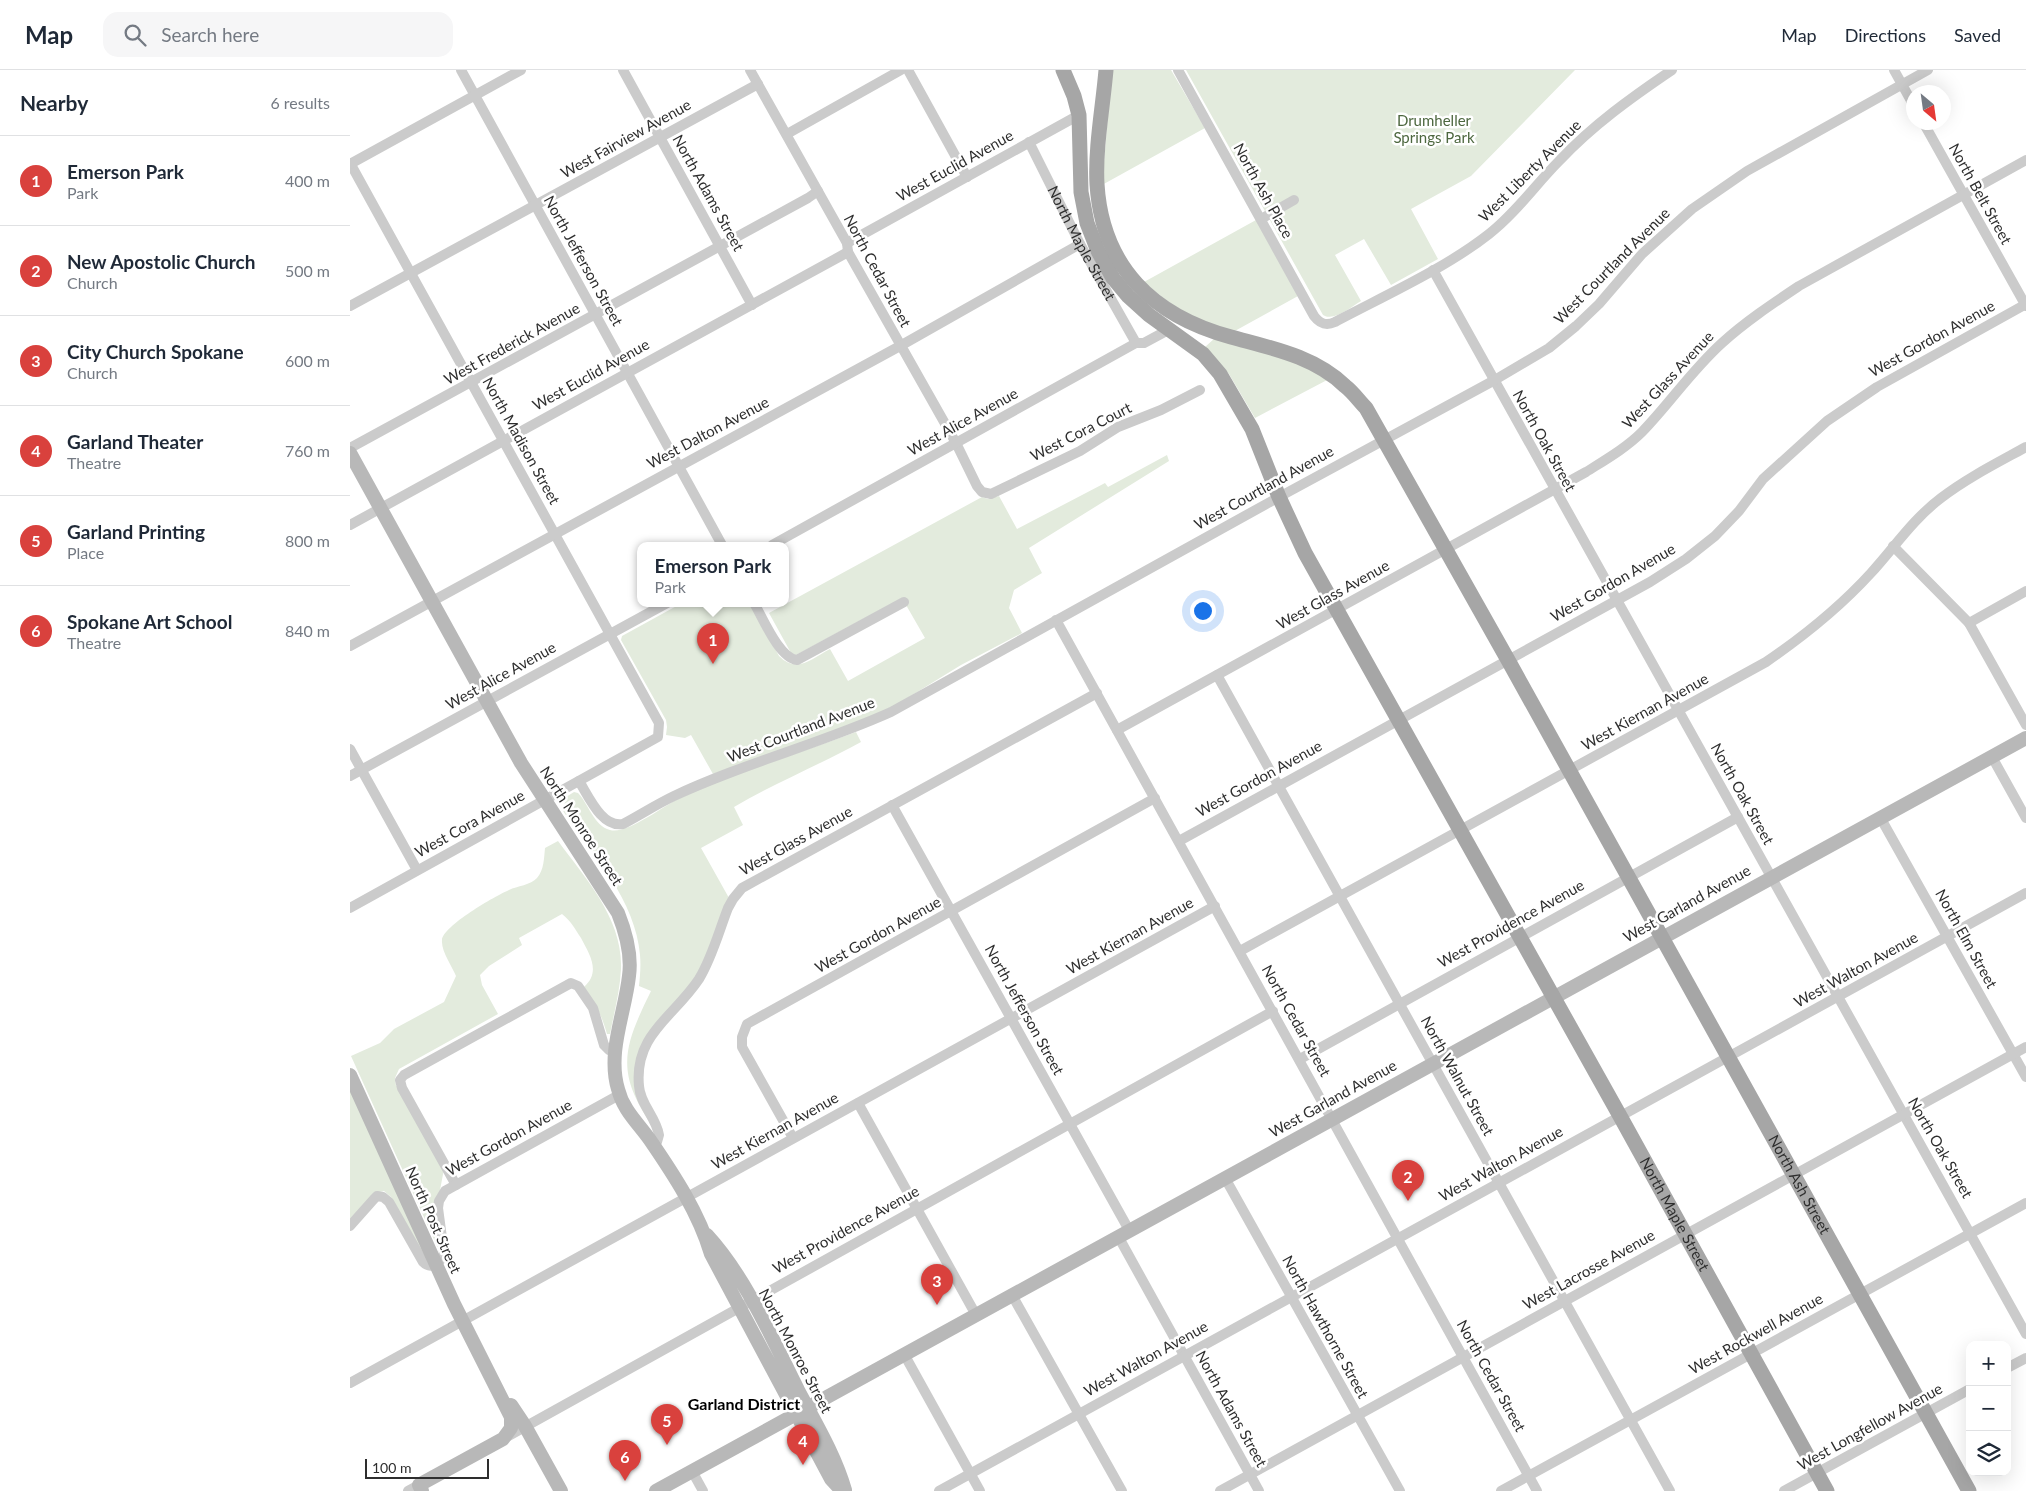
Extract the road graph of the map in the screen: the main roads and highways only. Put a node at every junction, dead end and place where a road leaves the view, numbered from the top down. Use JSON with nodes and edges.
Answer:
{"nodes":[{"id":1,"x":1063,"y":70,"type":"edge"},
{"id":2,"x":1106,"y":70,"type":"edge"},
{"id":3,"x":1827,"y":1491,"type":"edge"},
{"id":4,"x":1969,"y":1491,"type":"edge"}],
"edges":[{"from":1,"to":3,"type":"main road","name":"North Maple Street"},
{"from":2,"to":4,"type":"main road","name":"North Ash Street"}]}
